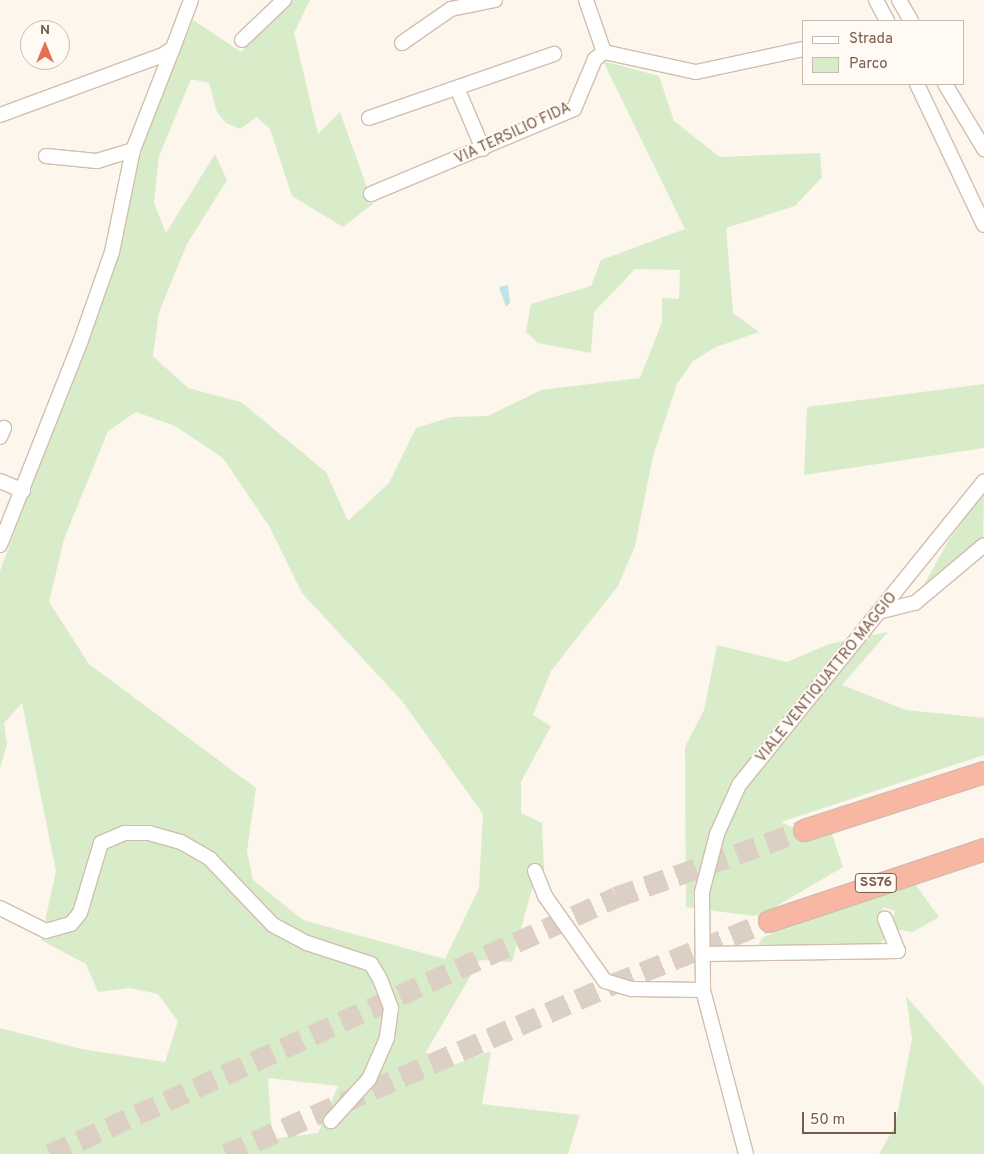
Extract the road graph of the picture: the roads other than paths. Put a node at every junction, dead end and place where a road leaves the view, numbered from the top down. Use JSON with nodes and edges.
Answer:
{"nodes":[{"id":1,"x":191,"y":0,"type":"edge"},
{"id":2,"x":284,"y":0,"type":"edge"},
{"id":3,"x":495,"y":0,"type":"edge"},
{"id":4,"x":586,"y":0,"type":"edge"},
{"id":5,"x":876,"y":0,"type":"edge"},
{"id":6,"x":899,"y":0,"type":"edge"},
{"id":7,"x":885,"y":20,"type":"edge"},
{"id":8,"x":910,"y":20,"type":"edge"},
{"id":9,"x":242,"y":40,"type":"dead end"},
{"id":10,"x":402,"y":43,"type":"dead end"},
{"id":11,"x":173,"y":48,"type":"junction"},
{"id":12,"x":802,"y":49,"type":"edge"},
{"id":13,"x":604,"y":52,"type":"junction"},
{"id":14,"x":554,"y":54,"type":"dead end"},
{"id":15,"x":917,"y":85,"type":"edge"},
{"id":16,"x":947,"y":85,"type":"edge"},
{"id":17,"x":457,"y":88,"type":"junction"},
{"id":18,"x":0,"y":115,"type":"edge"},
{"id":19,"x":369,"y":118,"type":"dead end"},
{"id":20,"x":984,"y":149,"type":"edge"},
{"id":21,"x":133,"y":150,"type":"junction"},
{"id":22,"x":483,"y":150,"type":"junction"},
{"id":23,"x":46,"y":156,"type":"dead end"},
{"id":24,"x":370,"y":194,"type":"dead end"},
{"id":25,"x":984,"y":225,"type":"edge"},
{"id":26,"x":0,"y":481,"type":"edge"},
{"id":27,"x":984,"y":481,"type":"edge"},
{"id":28,"x":23,"y":491,"type":"junction"},
{"id":29,"x":0,"y":544,"type":"edge"},
{"id":30,"x":984,"y":545,"type":"edge"},
{"id":31,"x":882,"y":611,"type":"junction"},
{"id":32,"x":984,"y":772,"type":"edge"},
{"id":33,"x":804,"y":830,"type":"tunnel mouth"},
{"id":34,"x":984,"y":849,"type":"edge"},
{"id":35,"x":535,"y":871,"type":"dead end"},
{"id":36,"x":0,"y":908,"type":"edge"},
{"id":37,"x":885,"y":918,"type":"dead end"},
{"id":38,"x":770,"y":921,"type":"tunnel mouth"},
{"id":39,"x":703,"y":954,"type":"junction"},
{"id":40,"x":703,"y":990,"type":"junction"},
{"id":41,"x":331,"y":1121,"type":"dead end"},
{"id":42,"x":746,"y":1154,"type":"edge"}],
"edges":[{"from":1,"to":11,"type":"street"},
{"from":2,"to":9,"type":"street"},
{"from":3,"to":10,"type":"street"},
{"from":4,"to":13,"type":"street"},
{"from":5,"to":7,"type":"street"},
{"from":6,"to":8,"type":"street"},
{"from":11,"to":18,"type":"street"},
{"from":11,"to":21,"type":"street"},
{"from":12,"to":13,"type":"street"},
{"from":13,"to":22,"type":"street","name":"VIA TERSILIO FIDA"},
{"from":14,"to":17,"type":"street"},
{"from":15,"to":25,"type":"street"},
{"from":16,"to":20,"type":"street"},
{"from":17,"to":19,"type":"street"},
{"from":17,"to":22,"type":"street"},
{"from":21,"to":23,"type":"street"},
{"from":21,"to":28,"type":"street"},
{"from":22,"to":24,"type":"street","name":"VIA TERSILIO FIDA"},
{"from":26,"to":28,"type":"street"},
{"from":27,"to":31,"type":"street","name":"VIALE VENTIQUATTRO MAGGIO"},
{"from":28,"to":29,"type":"street"},
{"from":30,"to":31,"type":"street"},
{"from":31,"to":39,"type":"street","name":"VIALE VENTIQUATTRO MAGGIO"},
{"from":32,"to":33,"type":"highway"},
{"from":34,"to":38,"type":"highway","number":"SS76"},
{"from":35,"to":40,"type":"street"},
{"from":36,"to":41,"type":"street"},
{"from":37,"to":39,"type":"street"},
{"from":39,"to":40,"type":"street","name":"VIALE VENTIQUATTRO MAGGIO"},
{"from":40,"to":42,"type":"street","name":"VIALE VENTIQUATTRO MAGGIO"}]}
